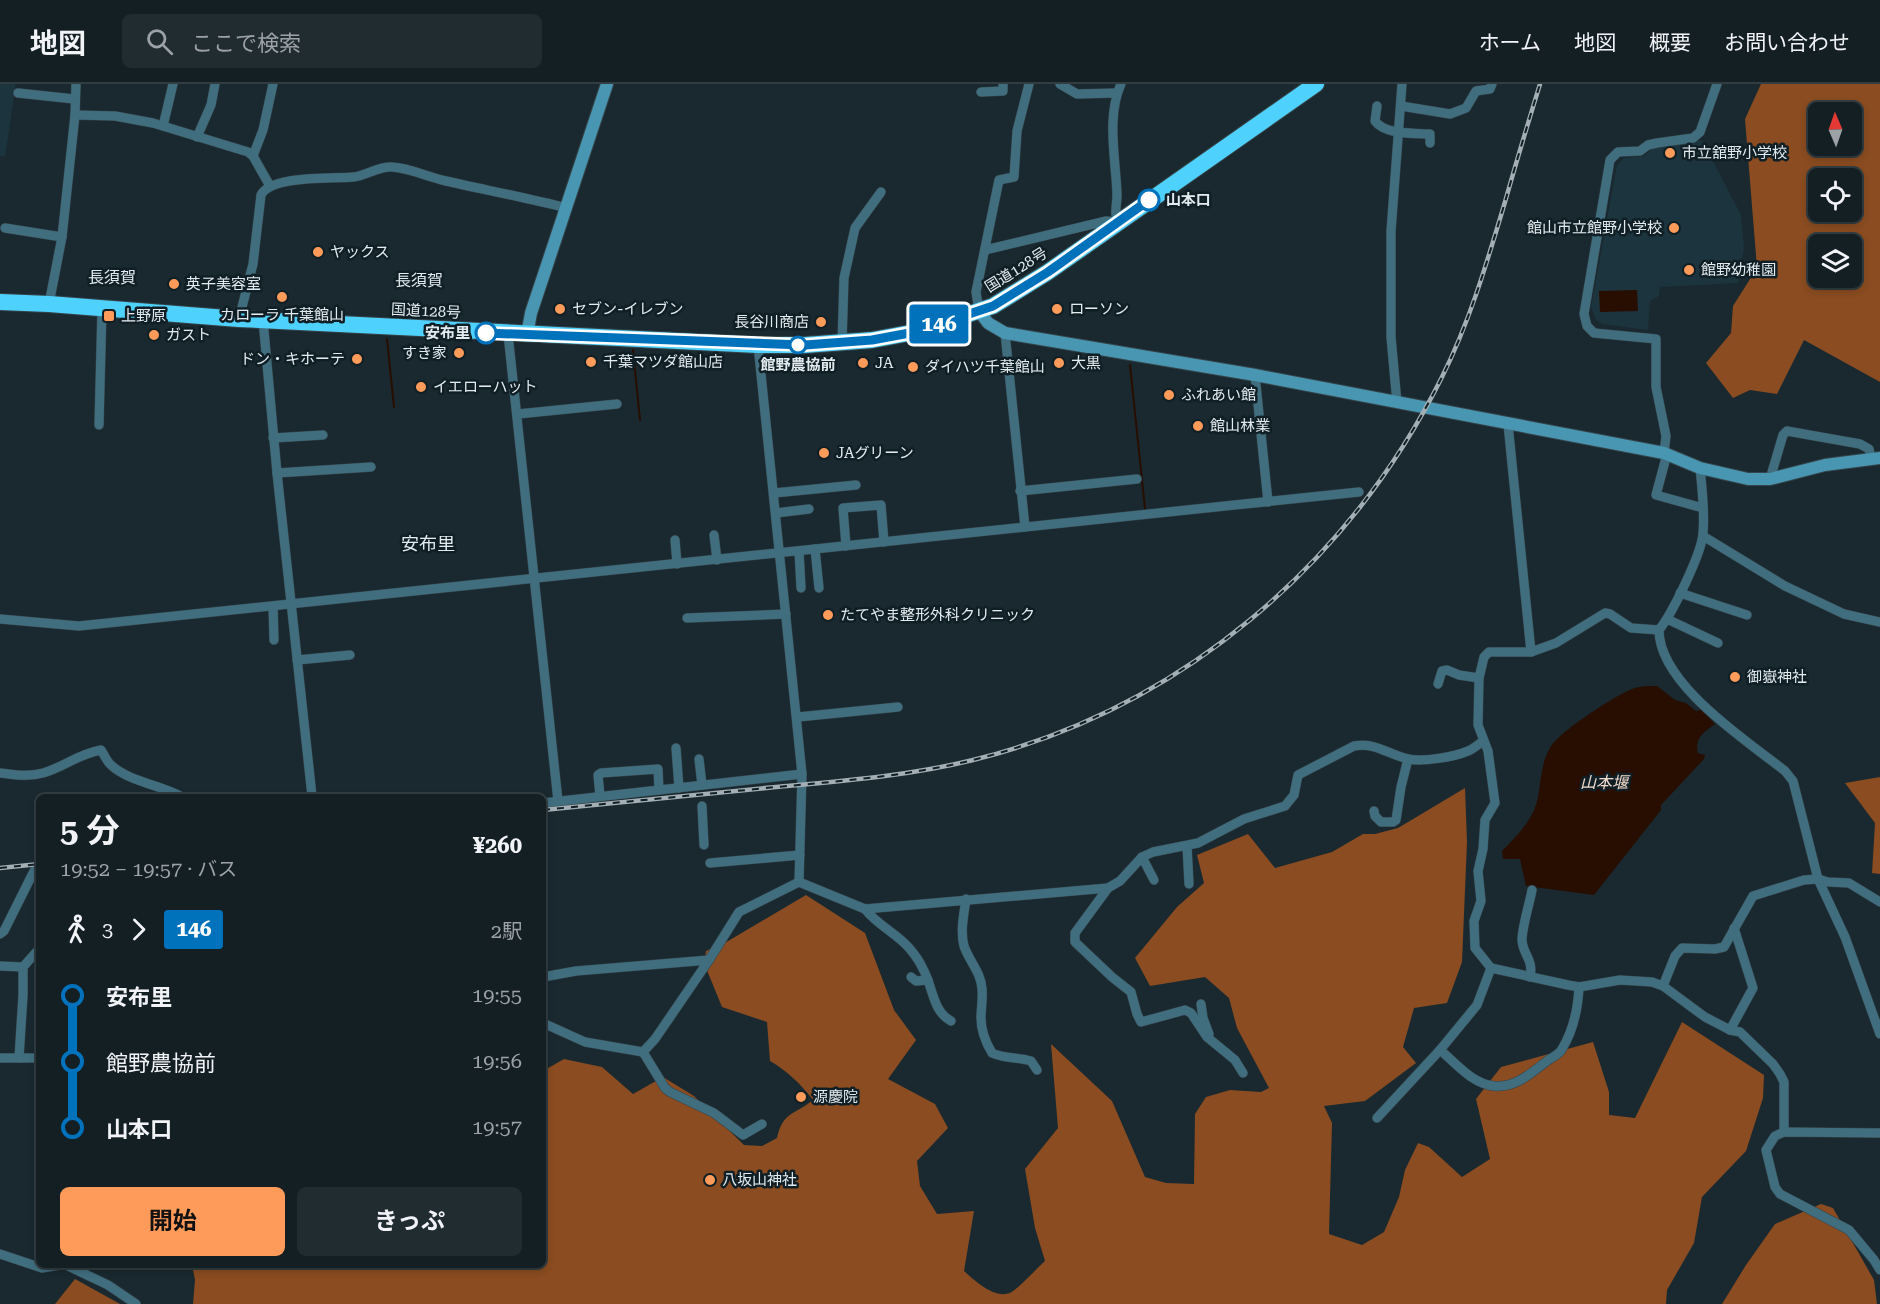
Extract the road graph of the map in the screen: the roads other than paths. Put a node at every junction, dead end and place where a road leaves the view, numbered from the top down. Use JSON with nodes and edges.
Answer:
{"nodes":[{"id":1,"x":76,"y":84,"type":"edge"},
{"id":2,"x":173,"y":84,"type":"edge"},
{"id":3,"x":215,"y":84,"type":"edge"},
{"id":4,"x":273,"y":84,"type":"edge"},
{"id":5,"x":607,"y":84,"type":"edge"},
{"id":6,"x":1004,"y":84,"type":"edge"},
{"id":7,"x":1029,"y":84,"type":"edge"},
{"id":8,"x":1060,"y":84,"type":"edge"},
{"id":9,"x":1121,"y":84,"type":"edge"},
{"id":10,"x":1316,"y":84,"type":"edge"},
{"id":11,"x":1402,"y":84,"type":"edge"},
{"id":12,"x":1492,"y":84,"type":"edge"},
{"id":13,"x":1717,"y":84,"type":"edge"},
{"id":14,"x":981,"y":92,"type":"dead end"},
{"id":15,"x":18,"y":93,"type":"dead end"},
{"id":16,"x":1116,"y":93,"type":"junction"},
{"id":17,"x":74,"y":99,"type":"junction"},
{"id":18,"x":1377,"y":106,"type":"dead end"},
{"id":19,"x":1401,"y":106,"type":"junction"},
{"id":20,"x":75,"y":115,"type":"junction"},
{"id":21,"x":163,"y":126,"type":"junction"},
{"id":22,"x":1399,"y":131,"type":"junction"},
{"id":23,"x":197,"y":137,"type":"junction"},
{"id":24,"x":1430,"y":143,"type":"dead end"},
{"id":25,"x":253,"y":156,"type":"junction"},
{"id":26,"x":270,"y":186,"type":"junction"},
{"id":27,"x":881,"y":192,"type":"dead end"},
{"id":28,"x":567,"y":208,"type":"junction"},
{"id":29,"x":1118,"y":222,"type":"junction"},
{"id":30,"x":5,"y":228,"type":"dead end"},
{"id":31,"x":62,"y":237,"type":"junction"},
{"id":32,"x":985,"y":250,"type":"junction"},
{"id":33,"x":0,"y":302,"type":"edge"},
{"id":34,"x":49,"y":304,"type":"junction"},
{"id":35,"x":102,"y":308,"type":"junction"},
{"id":36,"x":979,"y":311,"type":"junction"},
{"id":37,"x":239,"y":319,"type":"junction"},
{"id":38,"x":263,"y":320,"type":"junction"},
{"id":39,"x":1005,"y":333,"type":"junction"},
{"id":40,"x":508,"y":334,"type":"junction"},
{"id":41,"x":527,"y":334,"type":"junction"},
{"id":42,"x":842,"y":343,"type":"junction"},
{"id":43,"x":758,"y":345,"type":"junction"},
{"id":44,"x":1255,"y":375,"type":"junction"},
{"id":45,"x":1397,"y":403,"type":"junction"},
{"id":46,"x":616,"y":404,"type":"dead end"},
{"id":47,"x":518,"y":414,"type":"junction"},
{"id":48,"x":1508,"y":424,"type":"junction"},
{"id":49,"x":99,"y":425,"type":"dead end"},
{"id":50,"x":323,"y":435,"type":"dead end"},
{"id":51,"x":273,"y":438,"type":"junction"},
{"id":52,"x":1665,"y":454,"type":"junction"},
{"id":53,"x":1875,"y":458,"type":"edge"},
{"id":54,"x":371,"y":467,"type":"dead end"},
{"id":55,"x":1700,"y":468,"type":"junction"},
{"id":56,"x":277,"y":473,"type":"junction"},
{"id":57,"x":1137,"y":478,"type":"dead end"},
{"id":58,"x":1770,"y":479,"type":"junction"},
{"id":59,"x":856,"y":485,"type":"dead end"},
{"id":60,"x":1020,"y":491,"type":"junction"},
{"id":61,"x":1359,"y":492,"type":"dead end"},
{"id":62,"x":774,"y":493,"type":"junction"},
{"id":63,"x":1268,"y":502,"type":"junction"},
{"id":64,"x":1703,"y":508,"type":"junction"},
{"id":65,"x":809,"y":509,"type":"dead end"},
{"id":66,"x":776,"y":513,"type":"junction"},
{"id":67,"x":1024,"y":527,"type":"junction"},
{"id":68,"x":714,"y":535,"type":"dead end"},
{"id":69,"x":1703,"y":536,"type":"junction"},
{"id":70,"x":675,"y":540,"type":"dead end"},
{"id":71,"x":884,"y":542,"type":"junction"},
{"id":72,"x":846,"y":546,"type":"junction"},
{"id":73,"x":815,"y":549,"type":"junction"},
{"id":74,"x":799,"y":551,"type":"junction"},
{"id":75,"x":779,"y":553,"type":"junction"},
{"id":76,"x":717,"y":560,"type":"junction"},
{"id":77,"x":677,"y":564,"type":"junction"},
{"id":78,"x":535,"y":579,"type":"junction"},
{"id":79,"x":801,"y":588,"type":"dead end"},
{"id":80,"x":819,"y":588,"type":"dead end"},
{"id":81,"x":1680,"y":593,"type":"junction"},
{"id":82,"x":291,"y":604,"type":"junction"},
{"id":83,"x":273,"y":606,"type":"junction"},
{"id":84,"x":786,"y":614,"type":"junction"},
{"id":85,"x":1747,"y":615,"type":"dead end"},
{"id":86,"x":687,"y":618,"type":"dead end"},
{"id":87,"x":1667,"y":619,"type":"junction"},
{"id":88,"x":0,"y":620,"type":"edge"},
{"id":89,"x":1880,"y":622,"type":"edge"},
{"id":90,"x":1659,"y":630,"type":"junction"},
{"id":91,"x":274,"y":640,"type":"dead end"},
{"id":92,"x":1718,"y":643,"type":"dead end"},
{"id":93,"x":1531,"y":652,"type":"junction"},
{"id":94,"x":350,"y":655,"type":"dead end"},
{"id":95,"x":297,"y":660,"type":"junction"},
{"id":96,"x":1479,"y":678,"type":"junction"},
{"id":97,"x":1438,"y":684,"type":"dead end"},
{"id":98,"x":898,"y":707,"type":"dead end"},
{"id":99,"x":798,"y":717,"type":"junction"},
{"id":100,"x":1483,"y":741,"type":"junction"},
{"id":101,"x":676,"y":748,"type":"dead end"},
{"id":102,"x":699,"y":759,"type":"dead end"},
{"id":103,"x":1408,"y":759,"type":"junction"},
{"id":104,"x":0,"y":773,"type":"edge"},
{"id":105,"x":802,"y":774,"type":"junction"},
{"id":106,"x":702,"y":785,"type":"junction"},
{"id":107,"x":679,"y":788,"type":"junction"},
{"id":108,"x":659,"y":789,"type":"junction"},
{"id":109,"x":176,"y":794,"type":"edge"},
{"id":110,"x":312,"y":794,"type":"edge"},
{"id":111,"x":600,"y":796,"type":"junction"},
{"id":112,"x":558,"y":801,"type":"junction"},
{"id":113,"x":546,"y":803,"type":"edge"},
{"id":114,"x":702,"y":806,"type":"dead end"},
{"id":115,"x":1374,"y":811,"type":"dead end"},
{"id":116,"x":704,"y":845,"type":"dead end"},
{"id":117,"x":1187,"y":846,"type":"junction"},
{"id":118,"x":800,"y":855,"type":"junction"},
{"id":119,"x":1142,"y":857,"type":"junction"},
{"id":120,"x":710,"y":863,"type":"dead end"},
{"id":121,"x":34,"y":871,"type":"dead end"},
{"id":122,"x":1818,"y":879,"type":"junction"},
{"id":123,"x":1154,"y":880,"type":"dead end"},
{"id":124,"x":799,"y":882,"type":"junction"},
{"id":125,"x":1189,"y":884,"type":"dead end"},
{"id":126,"x":1108,"y":888,"type":"junction"},
{"id":127,"x":1532,"y":890,"type":"dead end"},
{"id":128,"x":966,"y":899,"type":"junction"},
{"id":129,"x":1880,"y":902,"type":"edge"},
{"id":130,"x":864,"y":909,"type":"junction"},
{"id":131,"x":1734,"y":928,"type":"junction"},
{"id":132,"x":0,"y":934,"type":"edge"},
{"id":133,"x":36,"y":951,"type":"edge"},
{"id":134,"x":709,"y":960,"type":"junction"},
{"id":135,"x":0,"y":966,"type":"edge"},
{"id":136,"x":22,"y":967,"type":"junction"},
{"id":137,"x":1491,"y":968,"type":"junction"},
{"id":138,"x":546,"y":976,"type":"edge"},
{"id":139,"x":911,"y":977,"type":"dead end"},
{"id":140,"x":1530,"y":977,"type":"junction"},
{"id":141,"x":928,"y":980,"type":"junction"},
{"id":142,"x":1663,"y":986,"type":"junction"},
{"id":143,"x":1579,"y":987,"type":"junction"},
{"id":144,"x":1201,"y":1004,"type":"dead end"},
{"id":145,"x":951,"y":1021,"type":"dead end"},
{"id":146,"x":546,"y":1024,"type":"edge"},
{"id":147,"x":1730,"y":1030,"type":"junction"},
{"id":148,"x":1880,"y":1034,"type":"edge"},
{"id":149,"x":1214,"y":1044,"type":"junction"},
{"id":150,"x":1440,"y":1050,"type":"junction"},
{"id":151,"x":643,"y":1052,"type":"junction"},
{"id":152,"x":0,"y":1058,"type":"edge"},
{"id":153,"x":19,"y":1058,"type":"junction"},
{"id":154,"x":36,"y":1058,"type":"edge"},
{"id":155,"x":1037,"y":1070,"type":"dead end"},
{"id":156,"x":1243,"y":1073,"type":"dead end"},
{"id":157,"x":1377,"y":1118,"type":"dead end"},
{"id":158,"x":762,"y":1124,"type":"dead end"},
{"id":159,"x":1784,"y":1132,"type":"junction"},
{"id":160,"x":1880,"y":1133,"type":"edge"},
{"id":161,"x":0,"y":1254,"type":"edge"},
{"id":162,"x":36,"y":1266,"type":"edge"},
{"id":163,"x":72,"y":1268,"type":"edge"},
{"id":164,"x":1880,"y":1270,"type":"edge"},
{"id":165,"x":136,"y":1304,"type":"edge"}],
"edges":[{"from":1,"to":17,"type":"street"},
{"from":2,"to":21,"type":"street"},
{"from":3,"to":23,"type":"street"},
{"from":4,"to":25,"type":"street"},
{"from":5,"to":28,"type":"street"},
{"from":6,"to":14,"type":"street"},
{"from":7,"to":32,"type":"street"},
{"from":8,"to":16,"type":"street"},
{"from":9,"to":16,"type":"street"},
{"from":10,"to":29,"type":"highway","name":"国道128号"},
{"from":11,"to":19,"type":"street"},
{"from":12,"to":19,"type":"street"},
{"from":13,"to":52,"type":"street"},
{"from":15,"to":17,"type":"street"},
{"from":16,"to":29,"type":"street"},
{"from":17,"to":20,"type":"street"},
{"from":18,"to":22,"type":"street"},
{"from":19,"to":22,"type":"street"},
{"from":20,"to":21,"type":"street"},
{"from":20,"to":31,"type":"street"},
{"from":21,"to":23,"type":"street"},
{"from":22,"to":24,"type":"street"},
{"from":22,"to":45,"type":"street"},
{"from":23,"to":25,"type":"street"},
{"from":25,"to":26,"type":"street"},
{"from":26,"to":28,"type":"street"},
{"from":26,"to":37,"type":"street"},
{"from":27,"to":42,"type":"street"},
{"from":28,"to":41,"type":"street"},
{"from":29,"to":32,"type":"street"},
{"from":29,"to":36,"type":"highway","name":"国道128号"},
{"from":30,"to":31,"type":"street"},
{"from":31,"to":34,"type":"street"},
{"from":32,"to":36,"type":"street"},
{"from":33,"to":34,"type":"highway","name":"国道128号"},
{"from":34,"to":35,"type":"highway","name":"国道128号"},
{"from":35,"to":37,"type":"highway","name":"国道128号"},
{"from":35,"to":49,"type":"street"},
{"from":36,"to":39,"type":"street"},
{"from":36,"to":42,"type":"highway","name":"国道128号"},
{"from":37,"to":38,"type":"highway","name":"国道128号"},
{"from":38,"to":40,"type":"highway","name":"国道128号"},
{"from":38,"to":51,"type":"street"},
{"from":39,"to":44,"type":"street"},
{"from":39,"to":60,"type":"street"},
{"from":40,"to":41,"type":"highway","name":"国道128号"},
{"from":40,"to":47,"type":"street"},
{"from":41,"to":43,"type":"highway","name":"国道128号"},
{"from":42,"to":43,"type":"highway","name":"国道128号"},
{"from":43,"to":62,"type":"street"},
{"from":44,"to":45,"type":"street"},
{"from":44,"to":63,"type":"street"},
{"from":45,"to":48,"type":"street"},
{"from":46,"to":47,"type":"street"},
{"from":47,"to":78,"type":"street"},
{"from":48,"to":52,"type":"street"},
{"from":48,"to":93,"type":"street"},
{"from":50,"to":51,"type":"street"},
{"from":51,"to":56,"type":"street"},
{"from":52,"to":55,"type":"street"},
{"from":52,"to":64,"type":"street"},
{"from":53,"to":58,"type":"street"},
{"from":53,"to":58,"type":"street"},
{"from":54,"to":56,"type":"street"},
{"from":55,"to":58,"type":"street"},
{"from":55,"to":64,"type":"street"},
{"from":56,"to":82,"type":"street"},
{"from":57,"to":60,"type":"street"},
{"from":59,"to":62,"type":"street"},
{"from":60,"to":67,"type":"street"},
{"from":61,"to":63,"type":"street"},
{"from":62,"to":66,"type":"street"},
{"from":63,"to":67,"type":"street"},
{"from":64,"to":69,"type":"street"},
{"from":65,"to":66,"type":"street"},
{"from":66,"to":75,"type":"street"},
{"from":67,"to":71,"type":"street"},
{"from":68,"to":76,"type":"street"},
{"from":69,"to":81,"type":"street"},
{"from":69,"to":89,"type":"street"},
{"from":70,"to":77,"type":"street"},
{"from":71,"to":72,"type":"street"},
{"from":71,"to":72,"type":"street"},
{"from":72,"to":73,"type":"street"},
{"from":73,"to":74,"type":"street"},
{"from":73,"to":80,"type":"street"},
{"from":74,"to":75,"type":"street"},
{"from":74,"to":79,"type":"street"},
{"from":75,"to":76,"type":"street"},
{"from":75,"to":84,"type":"street"},
{"from":76,"to":77,"type":"street"},
{"from":77,"to":78,"type":"street"},
{"from":78,"to":82,"type":"street"},
{"from":78,"to":112,"type":"street"},
{"from":81,"to":85,"type":"street"},
{"from":81,"to":87,"type":"street"},
{"from":82,"to":83,"type":"street"},
{"from":82,"to":95,"type":"street"},
{"from":83,"to":88,"type":"street"},
{"from":83,"to":91,"type":"street"},
{"from":84,"to":86,"type":"street"},
{"from":84,"to":99,"type":"street"},
{"from":87,"to":90,"type":"street"},
{"from":87,"to":92,"type":"street"},
{"from":90,"to":93,"type":"street"},
{"from":90,"to":122,"type":"street"},
{"from":93,"to":96,"type":"street"},
{"from":94,"to":95,"type":"street"},
{"from":95,"to":110,"type":"street"},
{"from":96,"to":97,"type":"street"},
{"from":96,"to":100,"type":"street"},
{"from":98,"to":99,"type":"street"},
{"from":99,"to":105,"type":"street"},
{"from":100,"to":103,"type":"street"},
{"from":100,"to":137,"type":"street"},
{"from":101,"to":107,"type":"street"},
{"from":102,"to":106,"type":"street"},
{"from":103,"to":115,"type":"street"},
{"from":103,"to":117,"type":"street"},
{"from":104,"to":109,"type":"street"},
{"from":105,"to":106,"type":"street"},
{"from":105,"to":118,"type":"street"},
{"from":106,"to":107,"type":"street"},
{"from":107,"to":108,"type":"street"},
{"from":108,"to":111,"type":"street"},
{"from":108,"to":111,"type":"street"},
{"from":111,"to":112,"type":"street"},
{"from":112,"to":113,"type":"street"},
{"from":114,"to":116,"type":"street"},
{"from":117,"to":119,"type":"street"},
{"from":117,"to":125,"type":"street"},
{"from":118,"to":120,"type":"street"},
{"from":118,"to":124,"type":"street"},
{"from":119,"to":123,"type":"street"},
{"from":119,"to":126,"type":"street"},
{"from":121,"to":132,"type":"street"},
{"from":122,"to":129,"type":"street"},
{"from":122,"to":131,"type":"street"},
{"from":122,"to":148,"type":"street"},
{"from":124,"to":130,"type":"street"},
{"from":124,"to":134,"type":"street"},
{"from":126,"to":128,"type":"street"},
{"from":126,"to":149,"type":"street"},
{"from":127,"to":140,"type":"street"},
{"from":128,"to":130,"type":"street"},
{"from":128,"to":155,"type":"street"},
{"from":130,"to":141,"type":"street"},
{"from":131,"to":142,"type":"street"},
{"from":131,"to":147,"type":"street"},
{"from":133,"to":136,"type":"street"},
{"from":134,"to":138,"type":"street"},
{"from":134,"to":151,"type":"street"},
{"from":135,"to":136,"type":"street"},
{"from":136,"to":153,"type":"street"},
{"from":137,"to":140,"type":"street"},
{"from":137,"to":150,"type":"street"},
{"from":139,"to":141,"type":"street"},
{"from":140,"to":143,"type":"street"},
{"from":141,"to":145,"type":"street"},
{"from":142,"to":143,"type":"street"},
{"from":142,"to":147,"type":"street"},
{"from":143,"to":150,"type":"street"},
{"from":144,"to":149,"type":"street"},
{"from":146,"to":151,"type":"street"},
{"from":147,"to":159,"type":"street"},
{"from":149,"to":156,"type":"street"},
{"from":150,"to":157,"type":"street"},
{"from":151,"to":158,"type":"street"},
{"from":152,"to":153,"type":"street"},
{"from":153,"to":154,"type":"street"},
{"from":159,"to":160,"type":"street"},
{"from":159,"to":164,"type":"street"},
{"from":161,"to":162,"type":"street"},
{"from":163,"to":165,"type":"street"}]}
